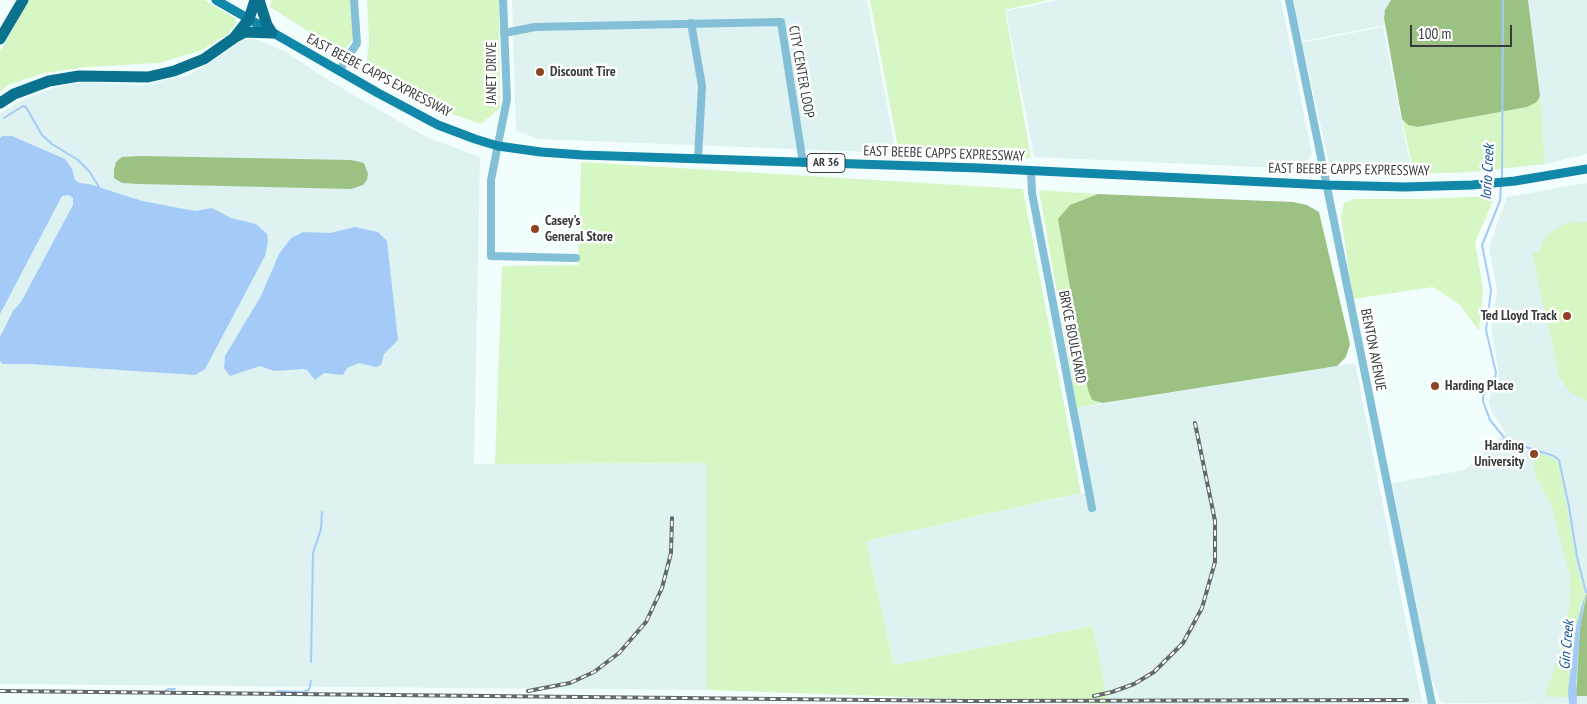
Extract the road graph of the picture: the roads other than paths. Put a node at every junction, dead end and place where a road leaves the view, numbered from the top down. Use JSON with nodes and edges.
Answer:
{"nodes":[{"id":1,"x":23,"y":0,"type":"edge"},
{"id":2,"x":216,"y":0,"type":"edge"},
{"id":3,"x":257,"y":0,"type":"edge"},
{"id":4,"x":354,"y":0,"type":"edge"},
{"id":5,"x":503,"y":0,"type":"edge"},
{"id":6,"x":1289,"y":0,"type":"edge"},
{"id":7,"x":249,"y":19,"type":"junction"},
{"id":8,"x":690,"y":23,"type":"junction"},
{"id":9,"x":272,"y":33,"type":"junction"},
{"id":10,"x":504,"y":33,"type":"junction"},
{"id":11,"x":234,"y":38,"type":"junction"},
{"id":12,"x":0,"y":39,"type":"edge"},
{"id":13,"x":339,"y":71,"type":"junction"},
{"id":14,"x":0,"y":103,"type":"edge"},
{"id":15,"x":498,"y":146,"type":"junction"},
{"id":16,"x":698,"y":159,"type":"junction"},
{"id":17,"x":803,"y":163,"type":"junction"},
{"id":18,"x":1587,"y":169,"type":"edge"},
{"id":19,"x":1031,"y":171,"type":"junction"},
{"id":20,"x":1327,"y":185,"type":"junction"},
{"id":21,"x":576,"y":258,"type":"dead end"},
{"id":22,"x":1092,"y":508,"type":"dead end"},
{"id":23,"x":1432,"y":704,"type":"edge"}],
"edges":[{"from":1,"to":12,"type":"highway"},
{"from":2,"to":7,"type":"main road","name":"EAST BEEBE CAPPS EXPRESSWAY","number":"AR 36"},
{"from":3,"to":7,"type":"highway"},
{"from":3,"to":9,"type":"highway"},
{"from":4,"to":13,"type":"street"},
{"from":5,"to":10,"type":"street","name":"JANET DRIVE"},
{"from":6,"to":20,"type":"street","name":"BENTON AVENUE"},
{"from":7,"to":9,"type":"main road","name":"EAST BEEBE CAPPS EXPRESSWAY","number":"AR 36"},
{"from":7,"to":11,"type":"highway"},
{"from":8,"to":10,"type":"street","name":"CITY CENTER LOOP"},
{"from":8,"to":16,"type":"street"},
{"from":8,"to":17,"type":"street","name":"CITY CENTER LOOP"},
{"from":9,"to":11,"type":"highway"},
{"from":9,"to":13,"type":"main road","name":"EAST BEEBE CAPPS EXPRESSWAY","number":"AR 36"},
{"from":10,"to":15,"type":"street","name":"JANET DRIVE"},
{"from":11,"to":14,"type":"highway"},
{"from":13,"to":15,"type":"main road","name":"EAST BEEBE CAPPS EXPRESSWAY","number":"AR 36"},
{"from":15,"to":16,"type":"main road","name":"EAST BEEBE CAPPS EXPRESSWAY","number":"AR 36"},
{"from":15,"to":21,"type":"street","name":"JANET DRIVE"},
{"from":16,"to":17,"type":"main road","name":"EAST BEEBE CAPPS EXPRESSWAY","number":"AR 36"},
{"from":17,"to":19,"type":"main road","name":"EAST BEEBE CAPPS EXPRESSWAY","number":"AR 36"},
{"from":18,"to":20,"type":"main road","name":"EAST BEEBE CAPPS EXPRESSWAY","number":"AR 36"},
{"from":19,"to":20,"type":"main road","name":"EAST BEEBE CAPPS EXPRESSWAY","number":"AR 36"},
{"from":19,"to":22,"type":"street","name":"BRYCE BOULEVARD"},
{"from":20,"to":23,"type":"street","name":"BENTON AVENUE"}]}
